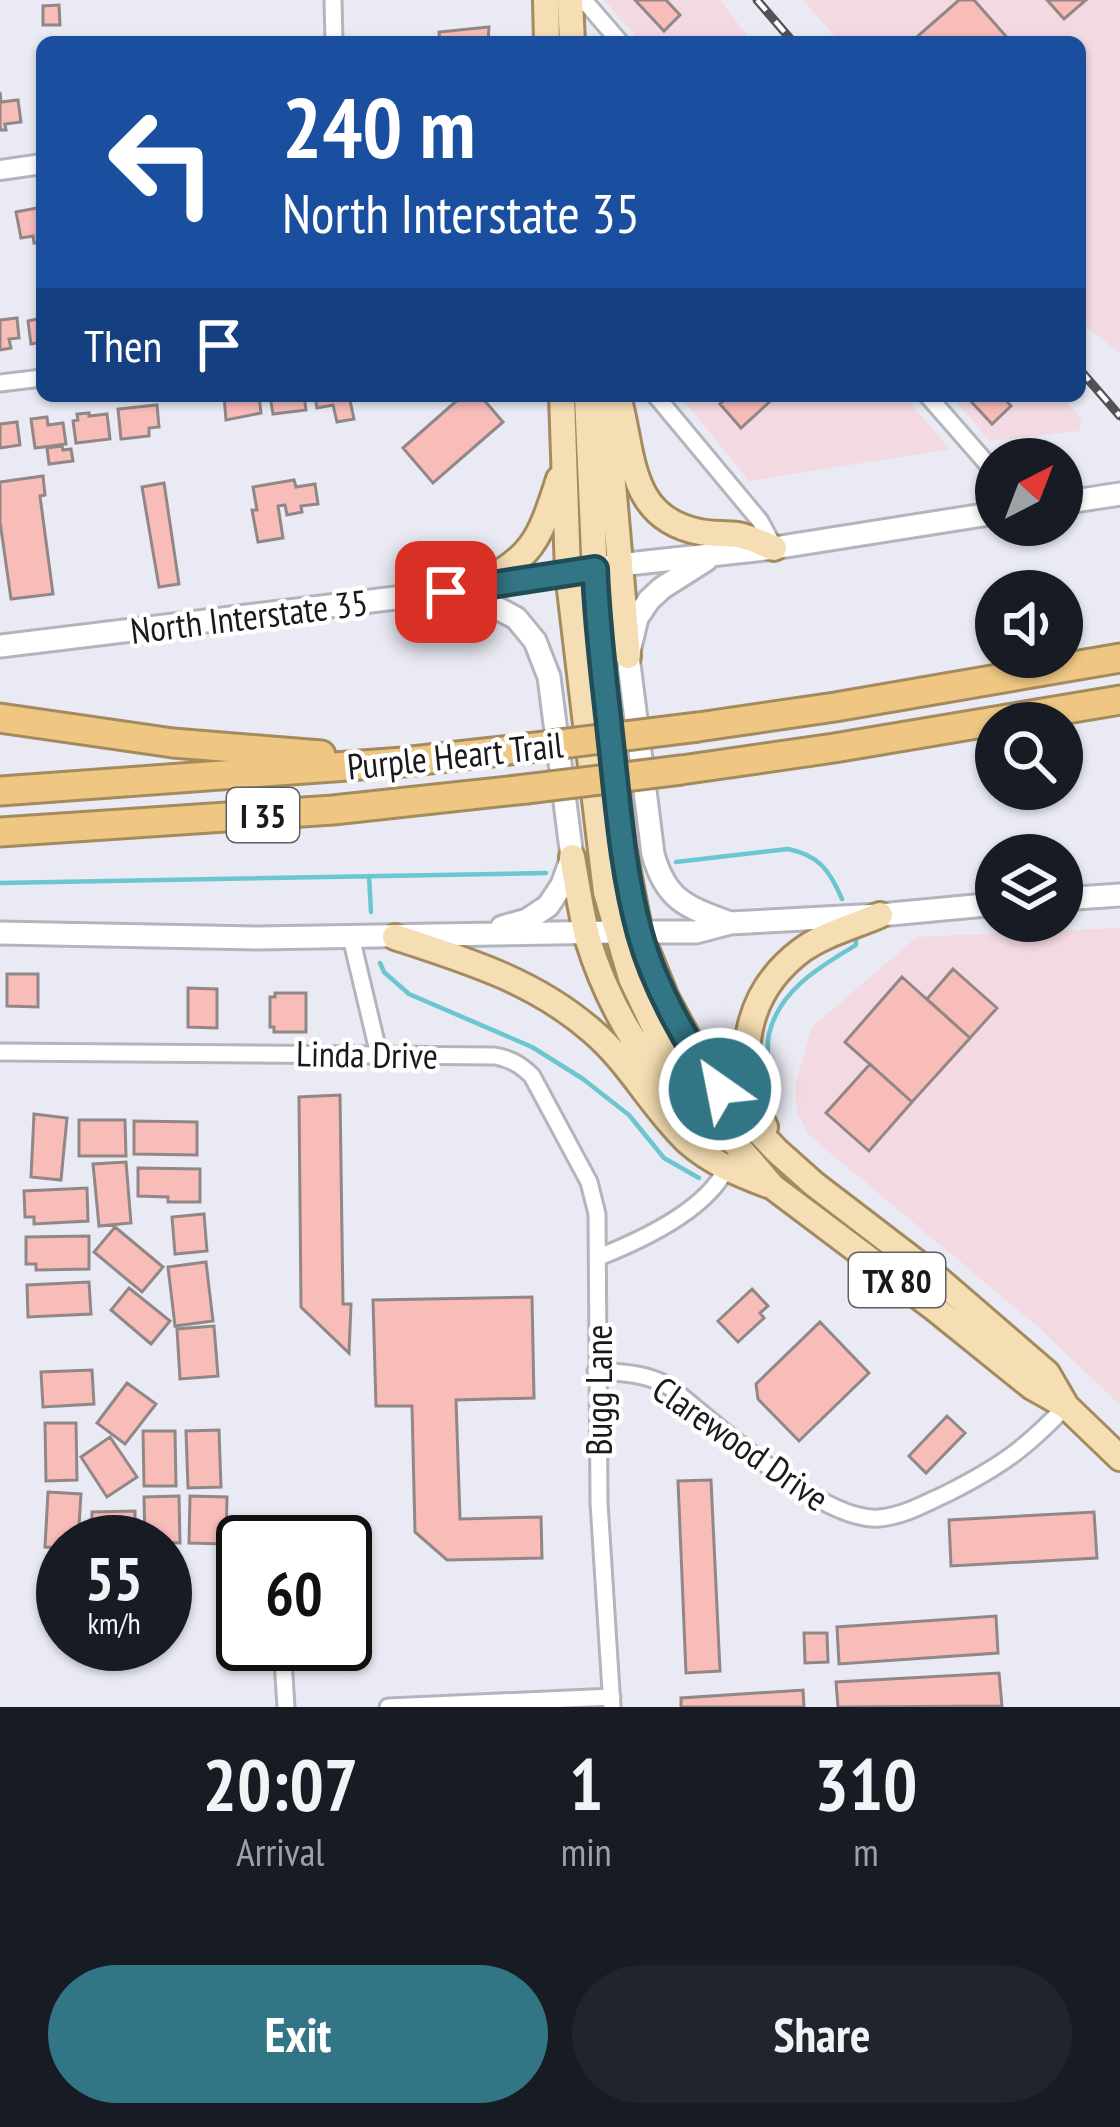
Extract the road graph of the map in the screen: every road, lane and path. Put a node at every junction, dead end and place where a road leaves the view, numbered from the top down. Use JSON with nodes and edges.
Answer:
{"nodes":[{"id":1,"x":333,"y":0,"type":"edge"},
{"id":2,"x":546,"y":0,"type":"edge"},
{"id":3,"x":570,"y":0,"type":"edge"},
{"id":4,"x":580,"y":0,"type":"edge"},
{"id":5,"x":334,"y":36,"type":"edge"},
{"id":6,"x":548,"y":36,"type":"edge"},
{"id":7,"x":572,"y":36,"type":"edge"},
{"id":8,"x":615,"y":36,"type":"edge"},
{"id":9,"x":36,"y":165,"type":"edge"},
{"id":10,"x":0,"y":170,"type":"edge"},
{"id":11,"x":36,"y":379,"type":"edge"},
{"id":12,"x":0,"y":383,"type":"edge"},
{"id":13,"x":562,"y":402,"type":"edge"},
{"id":14,"x":588,"y":402,"type":"edge"},
{"id":15,"x":599,"y":402,"type":"edge"},
{"id":16,"x":619,"y":402,"type":"edge"},
{"id":17,"x":661,"y":402,"type":"edge"},
{"id":18,"x":933,"y":402,"type":"edge"},
{"id":19,"x":975,"y":450,"type":"edge"},
{"id":20,"x":565,"y":459,"type":"junction"},
{"id":21,"x":1120,"y":494,"type":"edge"},
{"id":22,"x":1083,"y":500,"type":"edge"},
{"id":23,"x":975,"y":516,"type":"edge"},
{"id":24,"x":774,"y":548,"type":"junction"},
{"id":25,"x":711,"y":556,"type":"junction"},
{"id":26,"x":607,"y":567,"type":"junction"},
{"id":27,"x":568,"y":572,"type":"junction"},
{"id":28,"x":458,"y":590,"type":"junction"},
{"id":29,"x":0,"y":646,"type":"edge"},
{"id":30,"x":628,"y":656,"type":"junction"},
{"id":31,"x":1120,"y":658,"type":"edge"},
{"id":32,"x":1120,"y":700,"type":"edge"},
{"id":33,"x":0,"y":718,"type":"edge"},
{"id":34,"x":403,"y":762,"type":"junction"},
{"id":35,"x":0,"y":791,"type":"edge"},
{"id":36,"x":0,"y":832,"type":"edge"},
{"id":37,"x":572,"y":857,"type":"junction"},
{"id":38,"x":1120,"y":896,"type":"edge"},
{"id":39,"x":1083,"y":898,"type":"edge"},
{"id":40,"x":975,"y":906,"type":"edge"},
{"id":41,"x":880,"y":916,"type":"junction"},
{"id":42,"x":730,"y":923,"type":"junction"},
{"id":43,"x":0,"y":933,"type":"edge"},
{"id":44,"x":628,"y":933,"type":"junction"},
{"id":45,"x":479,"y":934,"type":"junction"},
{"id":46,"x":586,"y":934,"type":"junction"},
{"id":47,"x":351,"y":937,"type":"junction"},
{"id":48,"x":395,"y":937,"type":"junction"},
{"id":49,"x":0,"y":1052,"type":"edge"},
{"id":50,"x":380,"y":1055,"type":"junction"},
{"id":51,"x":736,"y":1144,"type":"junction"},
{"id":52,"x":777,"y":1150,"type":"junction"},
{"id":53,"x":727,"y":1169,"type":"junction"},
{"id":54,"x":773,"y":1187,"type":"junction"},
{"id":55,"x":599,"y":1257,"type":"junction"},
{"id":56,"x":938,"y":1279,"type":"junction"},
{"id":57,"x":596,"y":1371,"type":"junction"},
{"id":58,"x":1066,"y":1406,"type":"junction"},
{"id":59,"x":1120,"y":1458,"type":"edge"},
{"id":60,"x":284,"y":1671,"type":"edge"},
{"id":61,"x":612,"y":1702,"type":"edge"},
{"id":62,"x":286,"y":1707,"type":"edge"},
{"id":63,"x":388,"y":1707,"type":"edge"}],
"edges":[{"from":1,"to":5,"type":"street"},
{"from":2,"to":6,"type":"main road"},
{"from":3,"to":7,"type":"main road"},
{"from":4,"to":8,"type":"street"},
{"from":9,"to":10,"type":"street"},
{"from":11,"to":12,"type":"street"},
{"from":13,"to":20,"type":"main road","number":"TX 80"},
{"from":14,"to":26,"type":"main road","number":"TX 80"},
{"from":15,"to":26,"type":"main road"},
{"from":16,"to":24,"type":"main road"},
{"from":17,"to":24,"type":"street"},
{"from":18,"to":19,"type":"street"},
{"from":20,"to":27,"type":"main road","number":"TX 80"},
{"from":20,"to":28,"type":"main road"},
{"from":21,"to":22,"type":"main road"},
{"from":23,"to":24,"type":"main road","name":"North Interstate 35"},
{"from":24,"to":25,"type":"main road","name":"North Interstate 35"},
{"from":25,"to":26,"type":"main road","name":"North Interstate 35"},
{"from":25,"to":30,"type":"main road"},
{"from":26,"to":27,"type":"main road","name":"North Interstate 35"},
{"from":26,"to":30,"type":"main road"},
{"from":26,"to":44,"type":"main road","number":"TX 80"},
{"from":27,"to":28,"type":"main road","name":"North Interstate 35"},
{"from":27,"to":44,"type":"main road","number":"TX 80"},
{"from":28,"to":29,"type":"main road","name":"North Interstate 35"},
{"from":28,"to":37,"type":"main road"},
{"from":30,"to":42,"type":"main road"},
{"from":31,"to":34,"type":"highway","name":"Purple Heart Trail","number":"I 35","bridge":true},
{"from":32,"to":36,"type":"highway","name":"Purple Heart Trail","number":"I 35","bridge":true},
{"from":33,"to":34,"type":"highway"},
{"from":34,"to":35,"type":"highway","name":"Purple Heart Trail","number":"I 35"},
{"from":37,"to":45,"type":"main road"},
{"from":37,"to":46,"type":"main road"},
{"from":38,"to":39,"type":"main road"},
{"from":40,"to":41,"type":"main road"},
{"from":41,"to":42,"type":"main road"},
{"from":41,"to":52,"type":"main road"},
{"from":42,"to":44,"type":"main road"},
{"from":43,"to":47,"type":"main road"},
{"from":44,"to":46,"type":"main road"},
{"from":44,"to":51,"type":"main road","number":"TX 80"},
{"from":44,"to":52,"type":"main road","number":"TX 80"},
{"from":45,"to":46,"type":"main road"},
{"from":45,"to":48,"type":"main road"},
{"from":46,"to":51,"type":"main road"},
{"from":47,"to":48,"type":"main road"},
{"from":47,"to":50,"type":"street"},
{"from":48,"to":53,"type":"main road"},
{"from":49,"to":50,"type":"street","name":"Linda Drive"},
{"from":50,"to":55,"type":"street","name":"Linda Drive"},
{"from":51,"to":53,"type":"street"},
{"from":51,"to":54,"type":"main road","number":"TX 80"},
{"from":51,"to":56,"type":"main road"},
{"from":52,"to":56,"type":"main road","number":"TX 80"},
{"from":53,"to":54,"type":"main road"},
{"from":53,"to":55,"type":"street"},
{"from":54,"to":58,"type":"main road","number":"TX 80"},
{"from":55,"to":57,"type":"street","name":"Bugg Lane"},
{"from":56,"to":58,"type":"main road","number":"TX 80"},
{"from":57,"to":58,"type":"street","name":"Clarewood Drive"},
{"from":57,"to":61,"type":"street","name":"Bugg Lane"},
{"from":58,"to":59,"type":"main road","number":"TX 80"},
{"from":60,"to":62,"type":"street"},
{"from":61,"to":63,"type":"street"}]}
